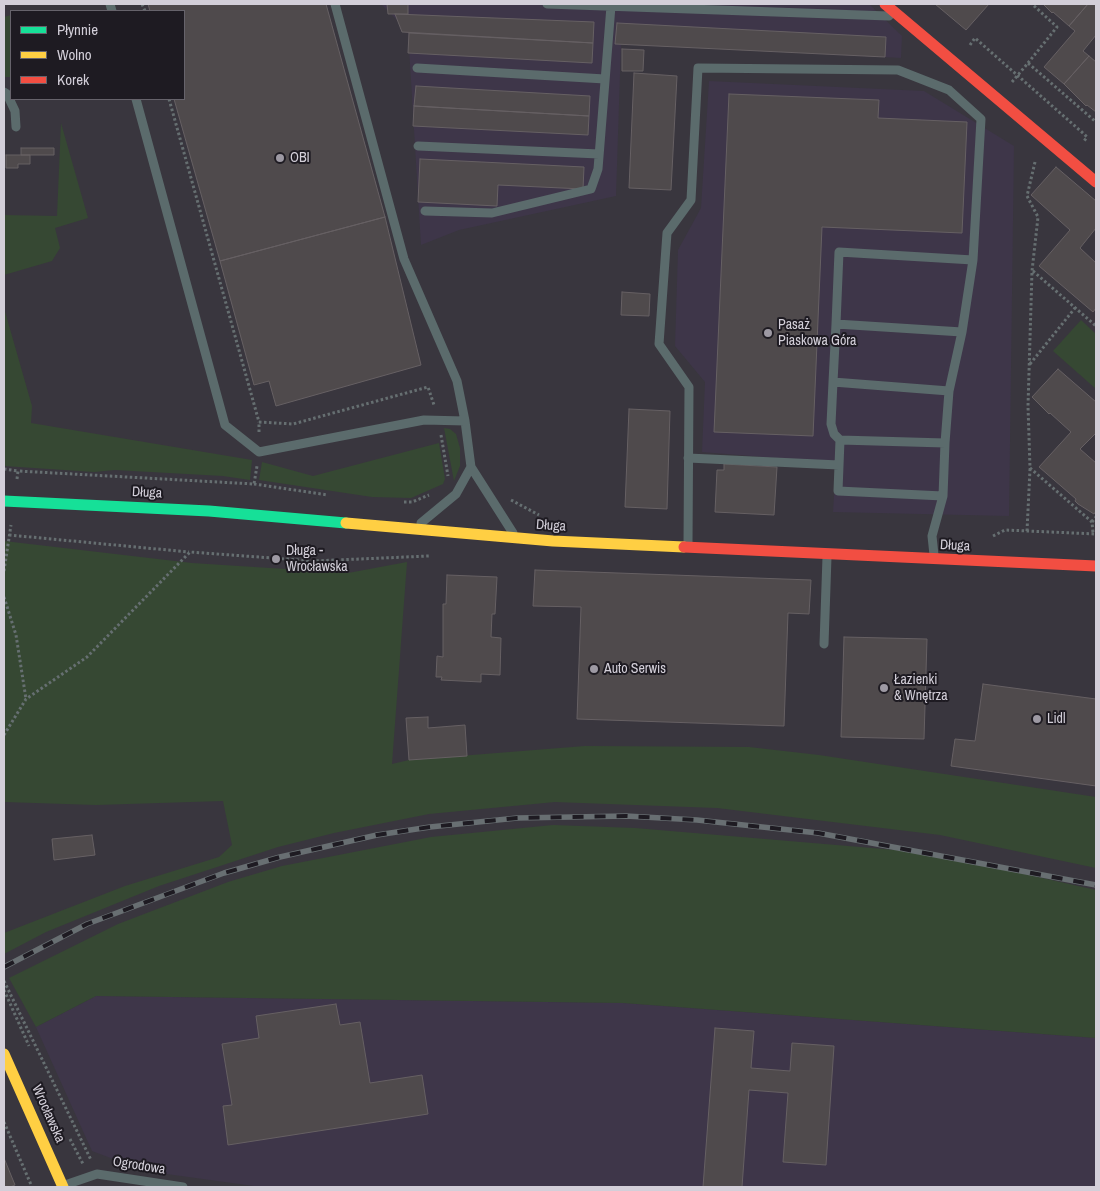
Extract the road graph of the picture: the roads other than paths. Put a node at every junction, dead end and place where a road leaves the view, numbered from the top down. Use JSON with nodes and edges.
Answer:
{"nodes":[{"id":1,"x":335,"y":4,"type":"edge"},
{"id":2,"x":547,"y":4,"type":"edge"},
{"id":3,"x":886,"y":4,"type":"edge"},
{"id":4,"x":612,"y":6,"type":"junction"},
{"id":5,"x":900,"y":17,"type":"junction"},
{"id":6,"x":417,"y":68,"type":"dead end"},
{"id":7,"x":605,"y":79,"type":"junction"},
{"id":8,"x":4,"y":92,"type":"edge"},
{"id":9,"x":136,"y":100,"type":"edge"},
{"id":10,"x":16,"y":128,"type":"dead end"},
{"id":11,"x":418,"y":146,"type":"dead end"},
{"id":12,"x":599,"y":154,"type":"junction"},
{"id":13,"x":1096,"y":182,"type":"edge"},
{"id":14,"x":424,"y":211,"type":"dead end"},
{"id":15,"x":973,"y":260,"type":"junction"},
{"id":16,"x":836,"y":324,"type":"junction"},
{"id":17,"x":962,"y":332,"type":"junction"},
{"id":18,"x":833,"y":382,"type":"junction"},
{"id":19,"x":949,"y":392,"type":"junction"},
{"id":20,"x":465,"y":421,"type":"junction"},
{"id":21,"x":840,"y":440,"type":"junction"},
{"id":22,"x":945,"y":443,"type":"junction"},
{"id":23,"x":688,"y":458,"type":"junction"},
{"id":24,"x":839,"y":465,"type":"junction"},
{"id":25,"x":471,"y":467,"type":"junction"},
{"id":26,"x":943,"y":496,"type":"junction"},
{"id":27,"x":9,"y":501,"type":"edge"},
{"id":28,"x":414,"y":529,"type":"junction"},
{"id":29,"x":516,"y":538,"type":"junction"},
{"id":30,"x":688,"y":547,"type":"junction"},
{"id":31,"x":828,"y":554,"type":"junction"},
{"id":32,"x":934,"y":560,"type":"junction"},
{"id":33,"x":1096,"y":566,"type":"edge"},
{"id":34,"x":824,"y":644,"type":"dead end"},
{"id":35,"x":4,"y":1054,"type":"edge"},
{"id":36,"x":63,"y":1186,"type":"edge"},
{"id":37,"x":183,"y":1187,"type":"edge"}],
"edges":[{"from":1,"to":20,"type":"lane"},
{"from":2,"to":4,"type":"lane"},
{"from":3,"to":5,"type":"street"},
{"from":4,"to":5,"type":"lane"},
{"from":4,"to":7,"type":"lane"},
{"from":5,"to":13,"type":"street"},
{"from":6,"to":7,"type":"lane"},
{"from":7,"to":12,"type":"lane"},
{"from":8,"to":10,"type":"lane"},
{"from":9,"to":20,"type":"lane"},
{"from":11,"to":12,"type":"lane"},
{"from":12,"to":14,"type":"lane"},
{"from":15,"to":16,"type":"lane"},
{"from":15,"to":17,"type":"lane"},
{"from":15,"to":23,"type":"lane"},
{"from":16,"to":17,"type":"lane"},
{"from":16,"to":18,"type":"lane"},
{"from":17,"to":19,"type":"lane"},
{"from":18,"to":19,"type":"lane"},
{"from":18,"to":21,"type":"lane"},
{"from":19,"to":22,"type":"lane"},
{"from":20,"to":25,"type":"lane"},
{"from":21,"to":22,"type":"lane"},
{"from":21,"to":24,"type":"lane"},
{"from":22,"to":26,"type":"lane"},
{"from":23,"to":24,"type":"lane"},
{"from":23,"to":30,"type":"lane"},
{"from":24,"to":26,"type":"lane"},
{"from":25,"to":28,"type":"lane"},
{"from":25,"to":29,"type":"lane"},
{"from":26,"to":32,"type":"lane"},
{"from":27,"to":28,"type":"street","name":"Długa"},
{"from":28,"to":29,"type":"street","name":"Długa"},
{"from":29,"to":30,"type":"street","name":"Długa"},
{"from":30,"to":31,"type":"street","name":"Długa"},
{"from":31,"to":32,"type":"street","name":"Długa"},
{"from":31,"to":34,"type":"lane"},
{"from":32,"to":33,"type":"street","name":"Długa"},
{"from":35,"to":36,"type":"street","name":"Wrocławska"},
{"from":36,"to":37,"type":"lane","name":"Ogrodowa"}]}
